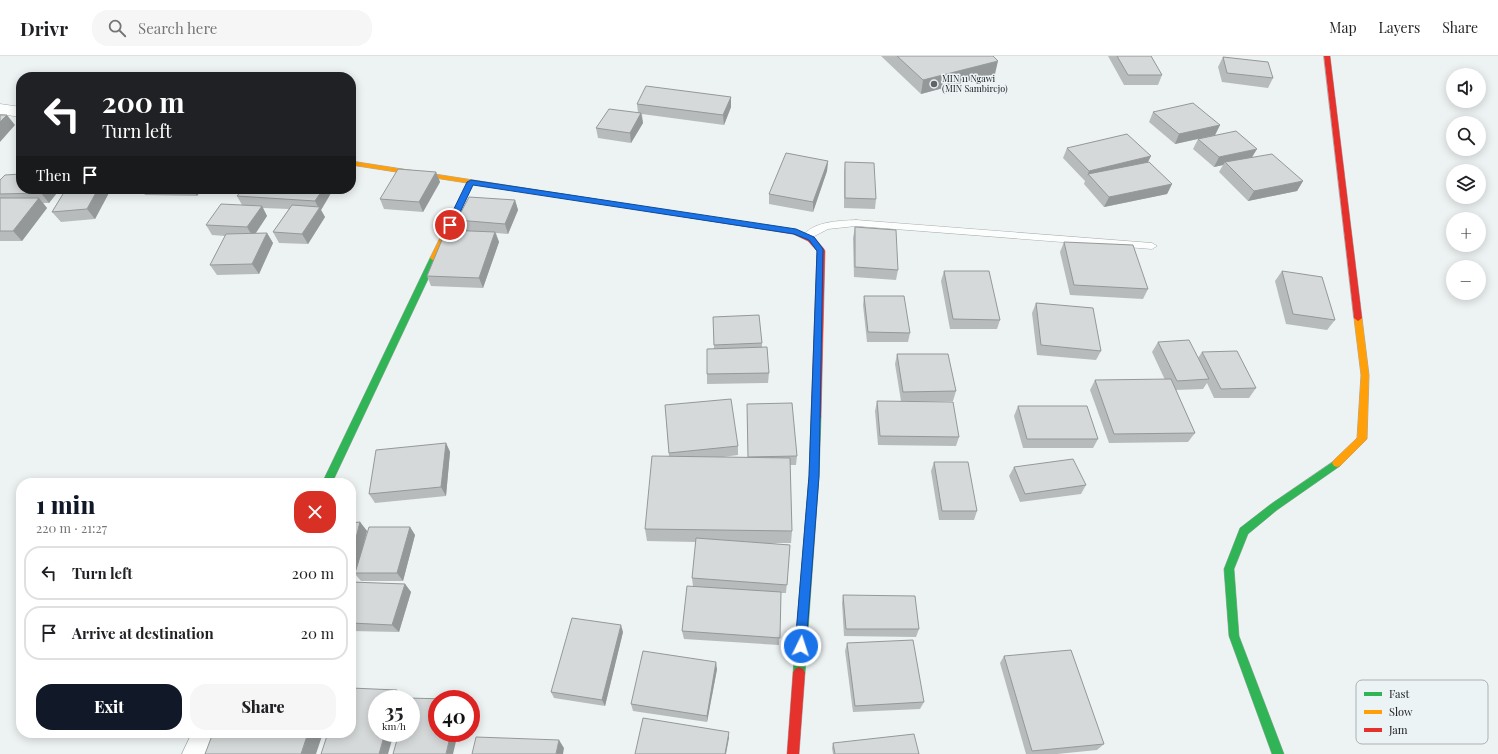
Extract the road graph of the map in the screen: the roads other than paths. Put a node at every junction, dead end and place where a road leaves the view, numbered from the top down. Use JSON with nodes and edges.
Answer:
{"nodes":[{"id":1,"x":1327,"y":56,"type":"edge"},
{"id":2,"x":0,"y":109,"type":"edge"},
{"id":3,"x":16,"y":111,"type":"edge"},
{"id":4,"x":356,"y":164,"type":"edge"},
{"id":5,"x":471,"y":182,"type":"junction"},
{"id":6,"x":806,"y":237,"type":"junction"},
{"id":7,"x":1152,"y":246,"type":"dead end"},
{"id":8,"x":329,"y":478,"type":"edge"},
{"id":9,"x":205,"y":738,"type":"edge"},
{"id":10,"x":197,"y":754,"type":"edge"},
{"id":11,"x":793,"y":754,"type":"edge"},
{"id":12,"x":1278,"y":754,"type":"edge"}],
"edges":[{"from":1,"to":12,"type":"street"},
{"from":2,"to":3,"type":"street"},
{"from":4,"to":5,"type":"street"},
{"from":5,"to":6,"type":"street"},
{"from":5,"to":8,"type":"street"},
{"from":6,"to":7,"type":"lane"},
{"from":6,"to":11,"type":"street"},
{"from":9,"to":10,"type":"street"}]}
